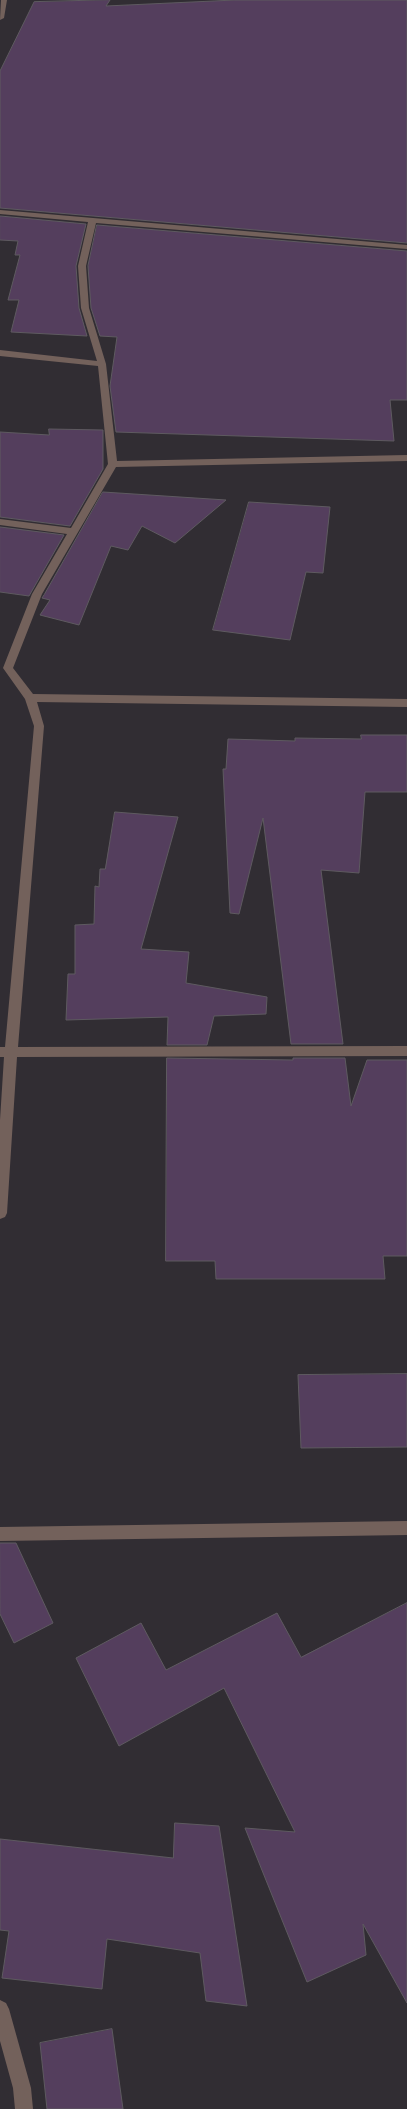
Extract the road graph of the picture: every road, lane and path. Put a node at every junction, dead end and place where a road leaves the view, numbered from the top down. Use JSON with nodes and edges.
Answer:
{"nodes":[{"id":1,"x":4,"y":0,"type":"edge"},
{"id":2,"x":0,"y":18,"type":"edge"},
{"id":3,"x":0,"y":212,"type":"edge"},
{"id":4,"x":92,"y":221,"type":"junction"},
{"id":5,"x":407,"y":247,"type":"edge"},
{"id":6,"x":0,"y":353,"type":"edge"},
{"id":7,"x":102,"y":364,"type":"junction"},
{"id":8,"x":407,"y":458,"type":"edge"},
{"id":9,"x":113,"y":464,"type":"junction"},
{"id":10,"x":0,"y":522,"type":"edge"},
{"id":11,"x":72,"y":531,"type":"junction"},
{"id":12,"x":4,"y":667,"type":"edge"},
{"id":13,"x":30,"y":698,"type":"junction"},
{"id":14,"x":407,"y":704,"type":"edge"},
{"id":15,"x":407,"y":1051,"type":"edge"},
{"id":16,"x":5,"y":1053,"type":"edge"},
{"id":17,"x":0,"y":1213,"type":"edge"},
{"id":18,"x":407,"y":1528,"type":"edge"},
{"id":19,"x":0,"y":1534,"type":"edge"},
{"id":20,"x":0,"y":2009,"type":"edge"},
{"id":21,"x":24,"y":2109,"type":"edge"}],
"edges":[{"from":1,"to":2,"type":"street"},
{"from":3,"to":4,"type":"street"},
{"from":4,"to":5,"type":"street"},
{"from":4,"to":7,"type":"street"},
{"from":6,"to":7,"type":"street"},
{"from":7,"to":9,"type":"street"},
{"from":8,"to":9,"type":"street"},
{"from":9,"to":11,"type":"street"},
{"from":10,"to":11,"type":"street"},
{"from":11,"to":12,"type":"street"},
{"from":12,"to":13,"type":"street"},
{"from":13,"to":14,"type":"street"},
{"from":13,"to":16,"type":"street"},
{"from":15,"to":16,"type":"street"},
{"from":16,"to":17,"type":"street"},
{"from":18,"to":19,"type":"street"},
{"from":20,"to":21,"type":"street"}]}
